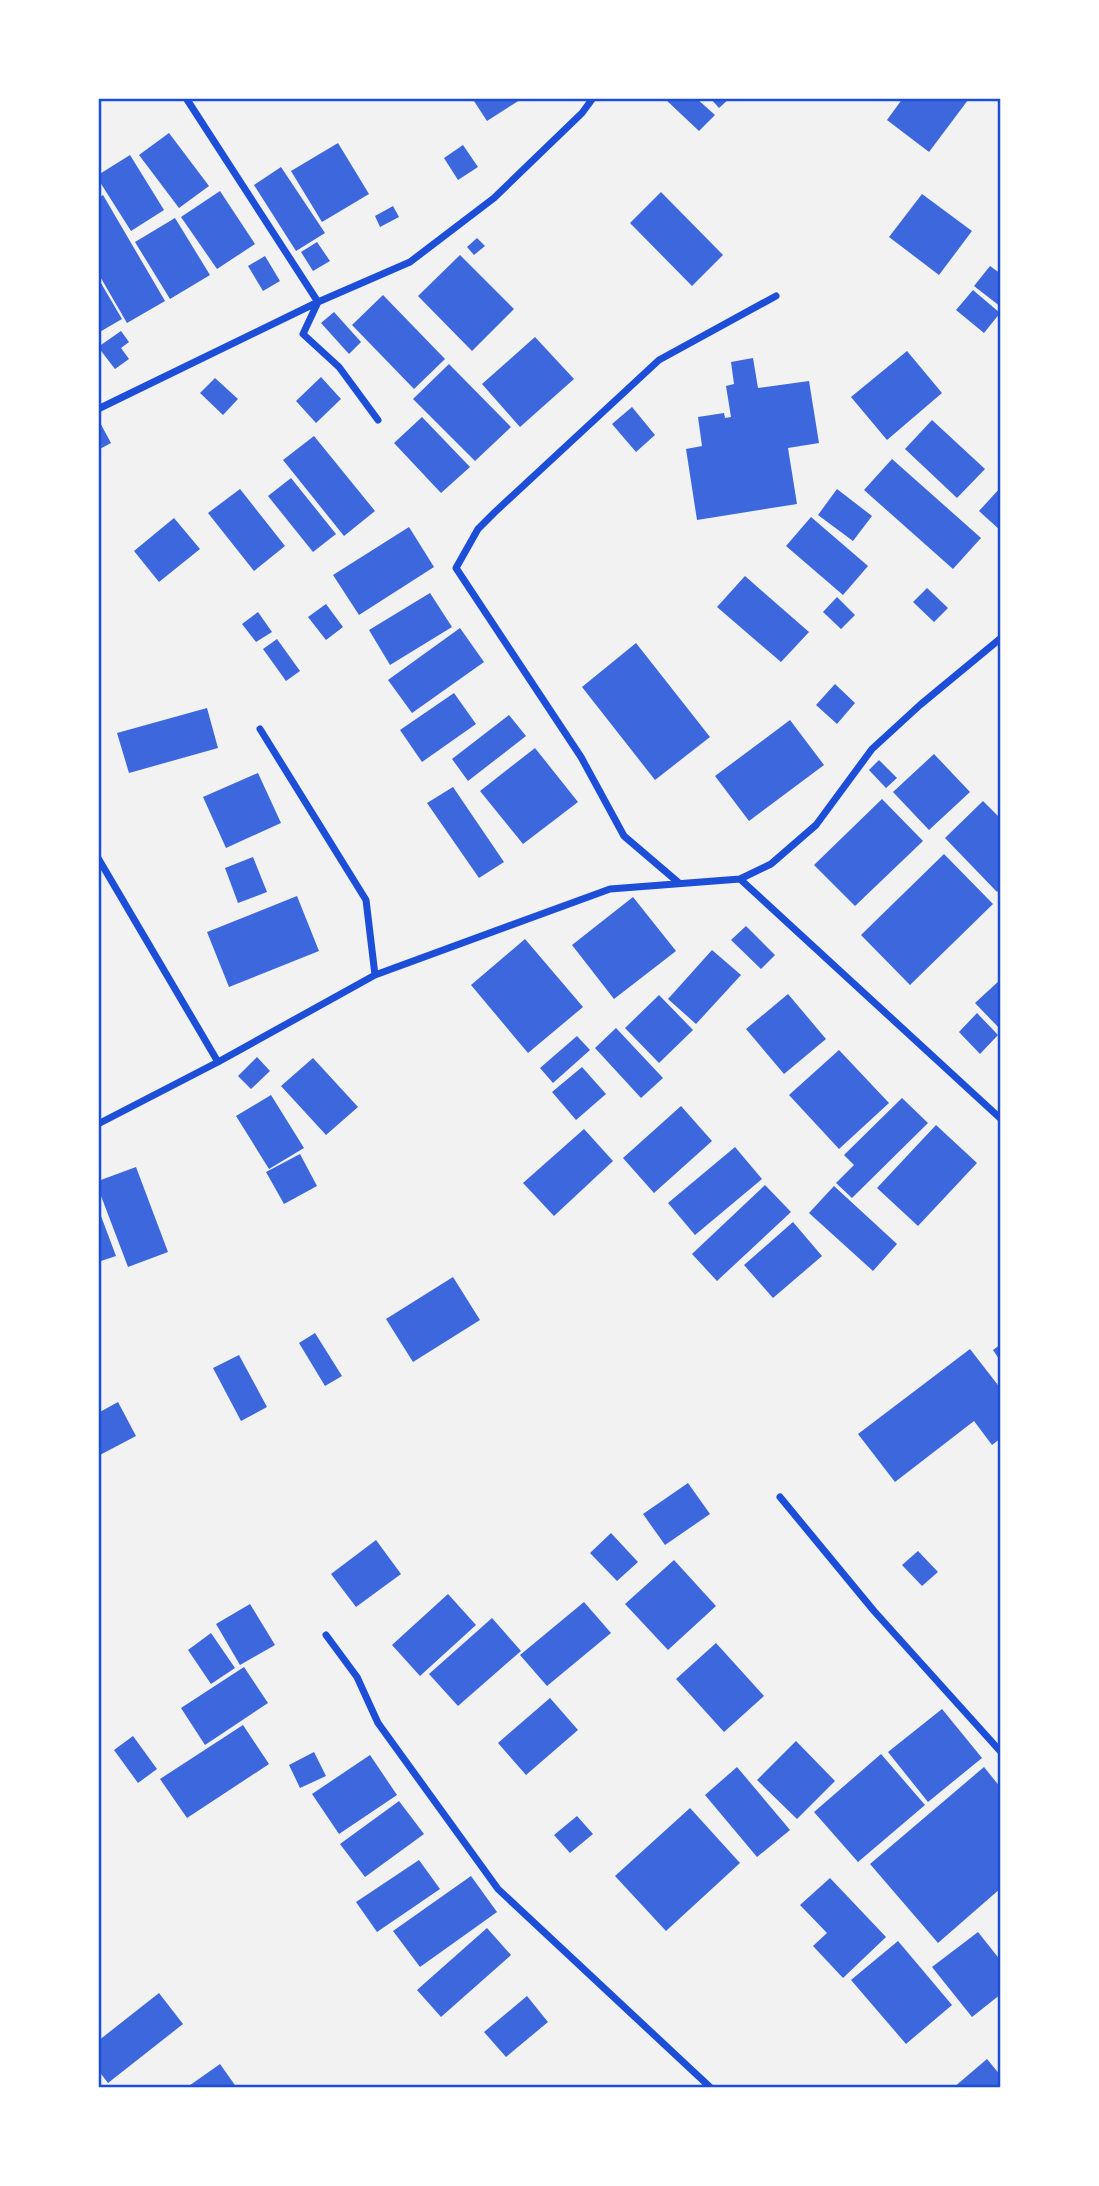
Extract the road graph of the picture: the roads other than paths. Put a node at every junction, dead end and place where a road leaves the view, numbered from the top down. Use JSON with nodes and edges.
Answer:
{"nodes":[{"id":1,"x":186,"y":98,"type":"edge"},
{"id":2,"x":593,"y":98,"type":"edge"},
{"id":3,"x":776,"y":296,"type":"dead end"},
{"id":4,"x":318,"y":302,"type":"junction"},
{"id":5,"x":98,"y":409,"type":"edge"},
{"id":6,"x":378,"y":420,"type":"dead end"},
{"id":7,"x":1001,"y":638,"type":"edge"},
{"id":8,"x":260,"y":729,"type":"dead end"},
{"id":9,"x":98,"y":858,"type":"edge"},
{"id":10,"x":740,"y":879,"type":"junction"},
{"id":11,"x":679,"y":883,"type":"junction"},
{"id":12,"x":375,"y":975,"type":"junction"},
{"id":13,"x":218,"y":1062,"type":"junction"},
{"id":14,"x":1001,"y":1119,"type":"edge"},
{"id":15,"x":98,"y":1124,"type":"edge"},
{"id":16,"x":780,"y":1497,"type":"dead end"},
{"id":17,"x":326,"y":1635,"type":"dead end"},
{"id":18,"x":1001,"y":1752,"type":"edge"},
{"id":19,"x":711,"y":2088,"type":"edge"}],
"edges":[{"from":1,"to":4,"type":"street"},
{"from":2,"to":4,"type":"street"},
{"from":3,"to":11,"type":"street"},
{"from":4,"to":5,"type":"street"},
{"from":4,"to":6,"type":"street"},
{"from":7,"to":10,"type":"street"},
{"from":8,"to":12,"type":"street"},
{"from":9,"to":13,"type":"street"},
{"from":10,"to":11,"type":"street"},
{"from":10,"to":14,"type":"street"},
{"from":11,"to":12,"type":"street"},
{"from":12,"to":13,"type":"street"},
{"from":13,"to":15,"type":"street"},
{"from":16,"to":18,"type":"street"},
{"from":17,"to":19,"type":"street"}]}
